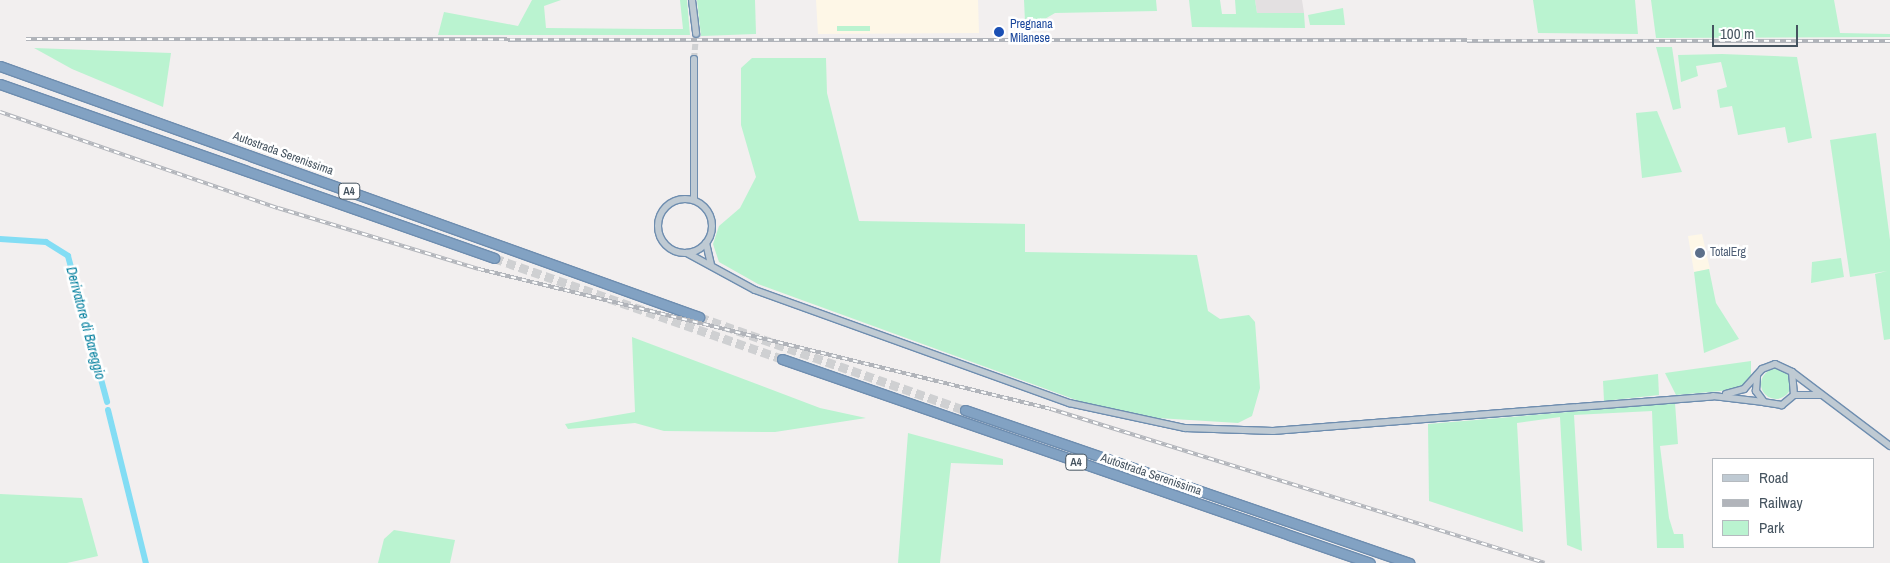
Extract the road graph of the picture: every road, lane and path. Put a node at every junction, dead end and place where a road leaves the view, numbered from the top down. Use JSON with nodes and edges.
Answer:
{"nodes":[{"id":1,"x":692,"y":0,"type":"edge"},
{"id":2,"x":696,"y":34,"type":"tunnel mouth"},
{"id":3,"x":694,"y":59,"type":"tunnel mouth"},
{"id":4,"x":0,"y":66,"type":"edge"},
{"id":5,"x":0,"y":84,"type":"edge"},
{"id":6,"x":692,"y":185,"type":"junction"},
{"id":7,"x":682,"y":198,"type":"junction"},
{"id":8,"x":694,"y":200,"type":"junction"},
{"id":9,"x":706,"y":243,"type":"junction"},
{"id":10,"x":686,"y":253,"type":"junction"},
{"id":11,"x":494,"y":258,"type":"tunnel mouth"},
{"id":12,"x":711,"y":265,"type":"junction"},
{"id":13,"x":698,"y":317,"type":"tunnel mouth"},
{"id":14,"x":782,"y":359,"type":"tunnel mouth"},
{"id":15,"x":1792,"y":372,"type":"junction"},
{"id":16,"x":1757,"y":375,"type":"junction"},
{"id":17,"x":1794,"y":395,"type":"junction"},
{"id":18,"x":1713,"y":396,"type":"junction"},
{"id":19,"x":1825,"y":397,"type":"junction"},
{"id":20,"x":1764,"y":402,"type":"junction"},
{"id":21,"x":965,"y":410,"type":"tunnel mouth"},
{"id":22,"x":1890,"y":446,"type":"edge"},
{"id":23,"x":1370,"y":563,"type":"edge"},
{"id":24,"x":1409,"y":563,"type":"edge"}],
"edges":[{"from":1,"to":2,"type":"street"},
{"from":3,"to":6,"type":"street"},
{"from":4,"to":13,"type":"highway","name":"Autostrada Serenissima","number":"A4"},
{"from":5,"to":11,"type":"highway","number":"A4"},
{"from":6,"to":7,"type":"street"},
{"from":6,"to":8,"type":"street"},
{"from":7,"to":8,"type":"street"},
{"from":7,"to":10,"type":"street"},
{"from":8,"to":9,"type":"street"},
{"from":9,"to":10,"type":"street"},
{"from":9,"to":12,"type":"street"},
{"from":10,"to":12,"type":"street"},
{"from":12,"to":18,"type":"street"},
{"from":14,"to":23,"type":"highway","name":"Autostrada Serenissima","number":"A4"},
{"from":15,"to":16,"type":"street"},
{"from":15,"to":17,"type":"street"},
{"from":15,"to":19,"type":"street"},
{"from":16,"to":18,"type":"street"},
{"from":16,"to":20,"type":"street"},
{"from":17,"to":19,"type":"street"},
{"from":17,"to":20,"type":"street"},
{"from":18,"to":20,"type":"street"},
{"from":19,"to":22,"type":"street"},
{"from":21,"to":24,"type":"highway","name":"Autostrada Serenissima","number":"A4"}]}
